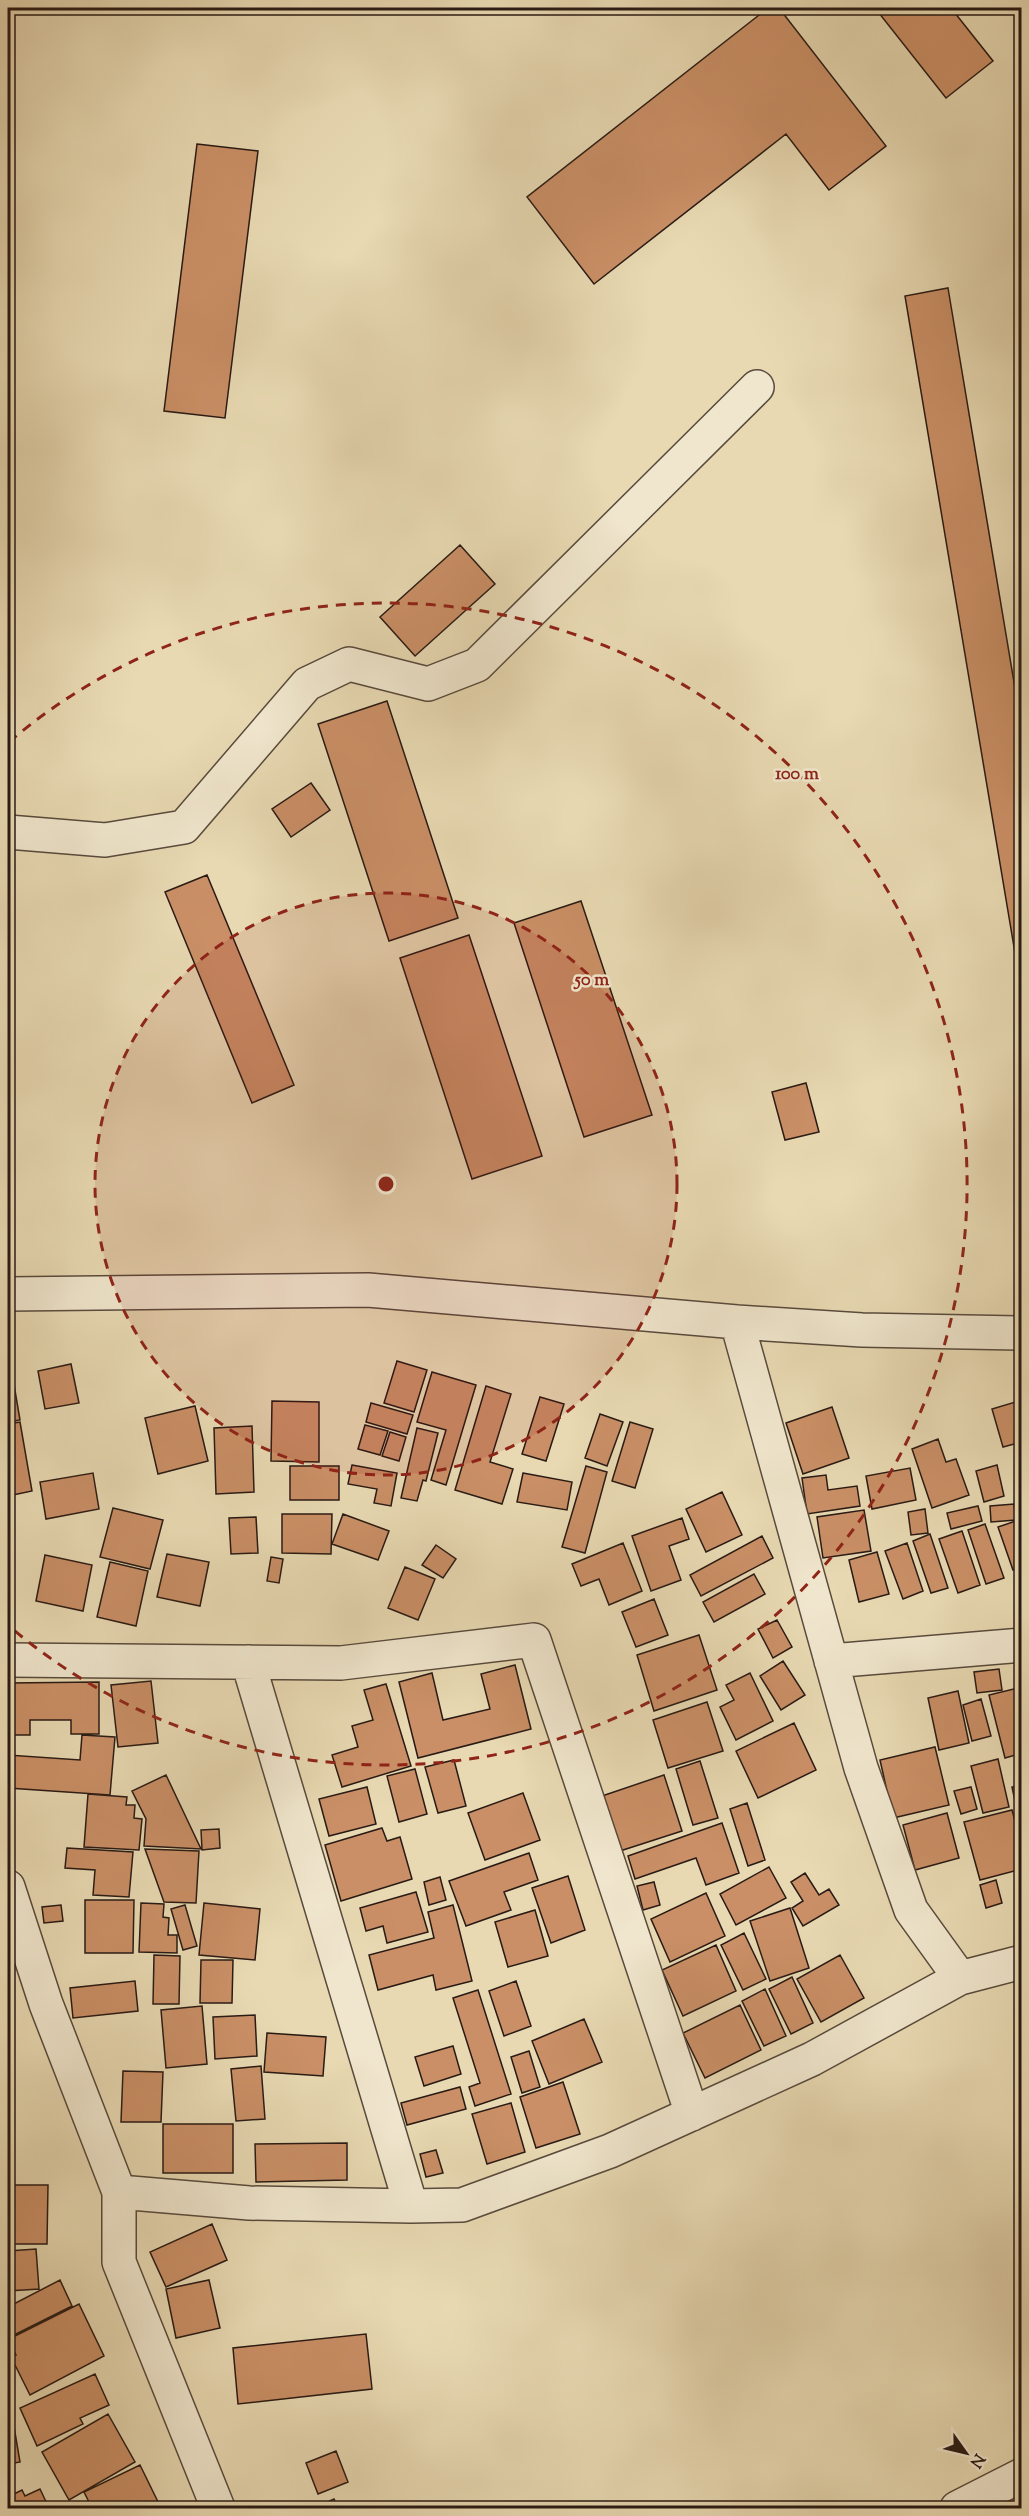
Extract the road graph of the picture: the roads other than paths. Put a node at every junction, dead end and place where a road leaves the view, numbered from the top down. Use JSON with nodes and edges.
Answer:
{"nodes":[{"id":1,"x":757,"y":387,"type":"dead end"},
{"id":2,"x":8,"y":832,"type":"edge"},
{"id":3,"x":8,"y":1294,"type":"edge"},
{"id":4,"x":737,"y":1322,"type":"junction"},
{"id":5,"x":1022,"y":1333,"type":"edge"},
{"id":6,"x":1022,"y":1645,"type":"edge"},
{"id":7,"x":8,"y":1660,"type":"edge"},
{"id":8,"x":831,"y":1661,"type":"junction"},
{"id":9,"x":248,"y":1662,"type":"junction"},
{"id":10,"x":8,"y":1887,"type":"edge"},
{"id":11,"x":1022,"y":1962,"type":"edge"},
{"id":12,"x":960,"y":1978,"type":"junction"},
{"id":13,"x":692,"y":2114,"type":"junction"},
{"id":14,"x":119,"y":2192,"type":"junction"},
{"id":15,"x":411,"y":2206,"type":"junction"},
{"id":16,"x":1022,"y":2475,"type":"edge"},
{"id":17,"x":218,"y":2508,"type":"edge"},
{"id":18,"x":957,"y":2508,"type":"edge"}],
"edges":[{"from":1,"to":2,"type":"street"},
{"from":3,"to":4,"type":"street"},
{"from":4,"to":5,"type":"street"},
{"from":4,"to":8,"type":"street"},
{"from":6,"to":8,"type":"street"},
{"from":7,"to":9,"type":"street"},
{"from":8,"to":12,"type":"street"},
{"from":9,"to":13,"type":"street"},
{"from":9,"to":15,"type":"street"},
{"from":10,"to":14,"type":"street"},
{"from":11,"to":12,"type":"street"},
{"from":12,"to":13,"type":"street"},
{"from":13,"to":15,"type":"street"},
{"from":14,"to":15,"type":"street"},
{"from":14,"to":17,"type":"street"},
{"from":16,"to":18,"type":"street"}]}
